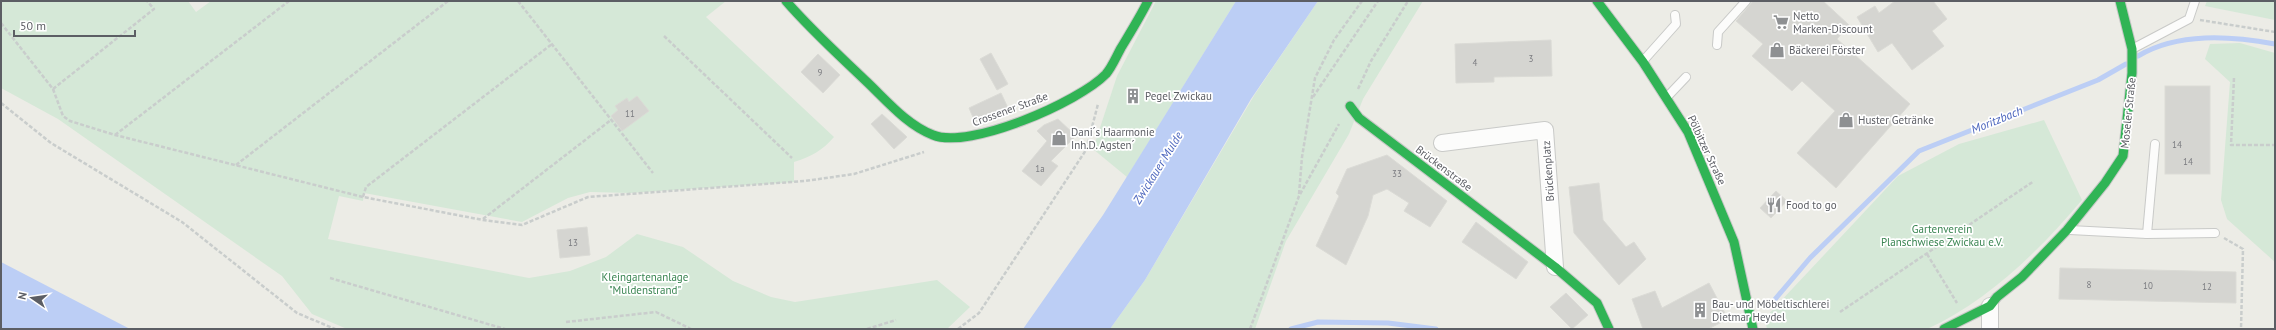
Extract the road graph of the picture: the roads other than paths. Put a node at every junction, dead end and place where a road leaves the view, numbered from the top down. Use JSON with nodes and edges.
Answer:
{"nodes":[{"id":1,"x":786,"y":1,"type":"edge"},
{"id":2,"x":1148,"y":1,"type":"edge"},
{"id":3,"x":1597,"y":1,"type":"edge"},
{"id":4,"x":1746,"y":1,"type":"edge"},
{"id":5,"x":2120,"y":1,"type":"edge"},
{"id":6,"x":2195,"y":1,"type":"edge"},
{"id":7,"x":1675,"y":15,"type":"dead end"},
{"id":8,"x":1718,"y":45,"type":"dead end"},
{"id":9,"x":2132,"y":49,"type":"junction"},
{"id":10,"x":1643,"y":62,"type":"junction"},
{"id":11,"x":1686,"y":77,"type":"dead end"},
{"id":12,"x":1667,"y":98,"type":"junction"},
{"id":13,"x":1350,"y":106,"type":"road end"},
{"id":14,"x":1442,"y":143,"type":"dead end"},
{"id":15,"x":2155,"y":144,"type":"dead end"},
{"id":16,"x":2067,"y":230,"type":"junction"},
{"id":17,"x":2215,"y":233,"type":"road end"},
{"id":18,"x":2147,"y":234,"type":"junction"},
{"id":19,"x":1555,"y":267,"type":"junction"},
{"id":20,"x":1990,"y":306,"type":"junction"},
{"id":21,"x":1609,"y":329,"type":"edge"},
{"id":22,"x":1753,"y":329,"type":"edge"},
{"id":23,"x":1944,"y":329,"type":"edge"},
{"id":24,"x":1990,"y":329,"type":"edge"}],
"edges":[{"from":1,"to":2,"type":"street","name":"Crossener Straße"},
{"from":3,"to":10,"type":"street","name":"Pölbitzer Straße"},
{"from":4,"to":8,"type":"lane"},
{"from":5,"to":9,"type":"street","name":"Moseler Straße"},
{"from":6,"to":9,"type":"lane"},
{"from":7,"to":10,"type":"lane"},
{"from":9,"to":16,"type":"street","name":"Moseler Straße"},
{"from":10,"to":12,"type":"street","name":"Pölbitzer Straße"},
{"from":11,"to":12,"type":"lane"},
{"from":12,"to":22,"type":"street","name":"Pölbitzer Straße"},
{"from":13,"to":19,"type":"street","name":"Brückenstraße"},
{"from":14,"to":19,"type":"street","name":"Brückenplatz"},
{"from":15,"to":18,"type":"lane"},
{"from":16,"to":18,"type":"lane"},
{"from":16,"to":20,"type":"street","name":"Moseler Straße"},
{"from":17,"to":18,"type":"lane"},
{"from":19,"to":21,"type":"street","name":"Brückenstraße"},
{"from":20,"to":23,"type":"street","name":"Moseler Straße"},
{"from":20,"to":24,"type":"street"}]}
